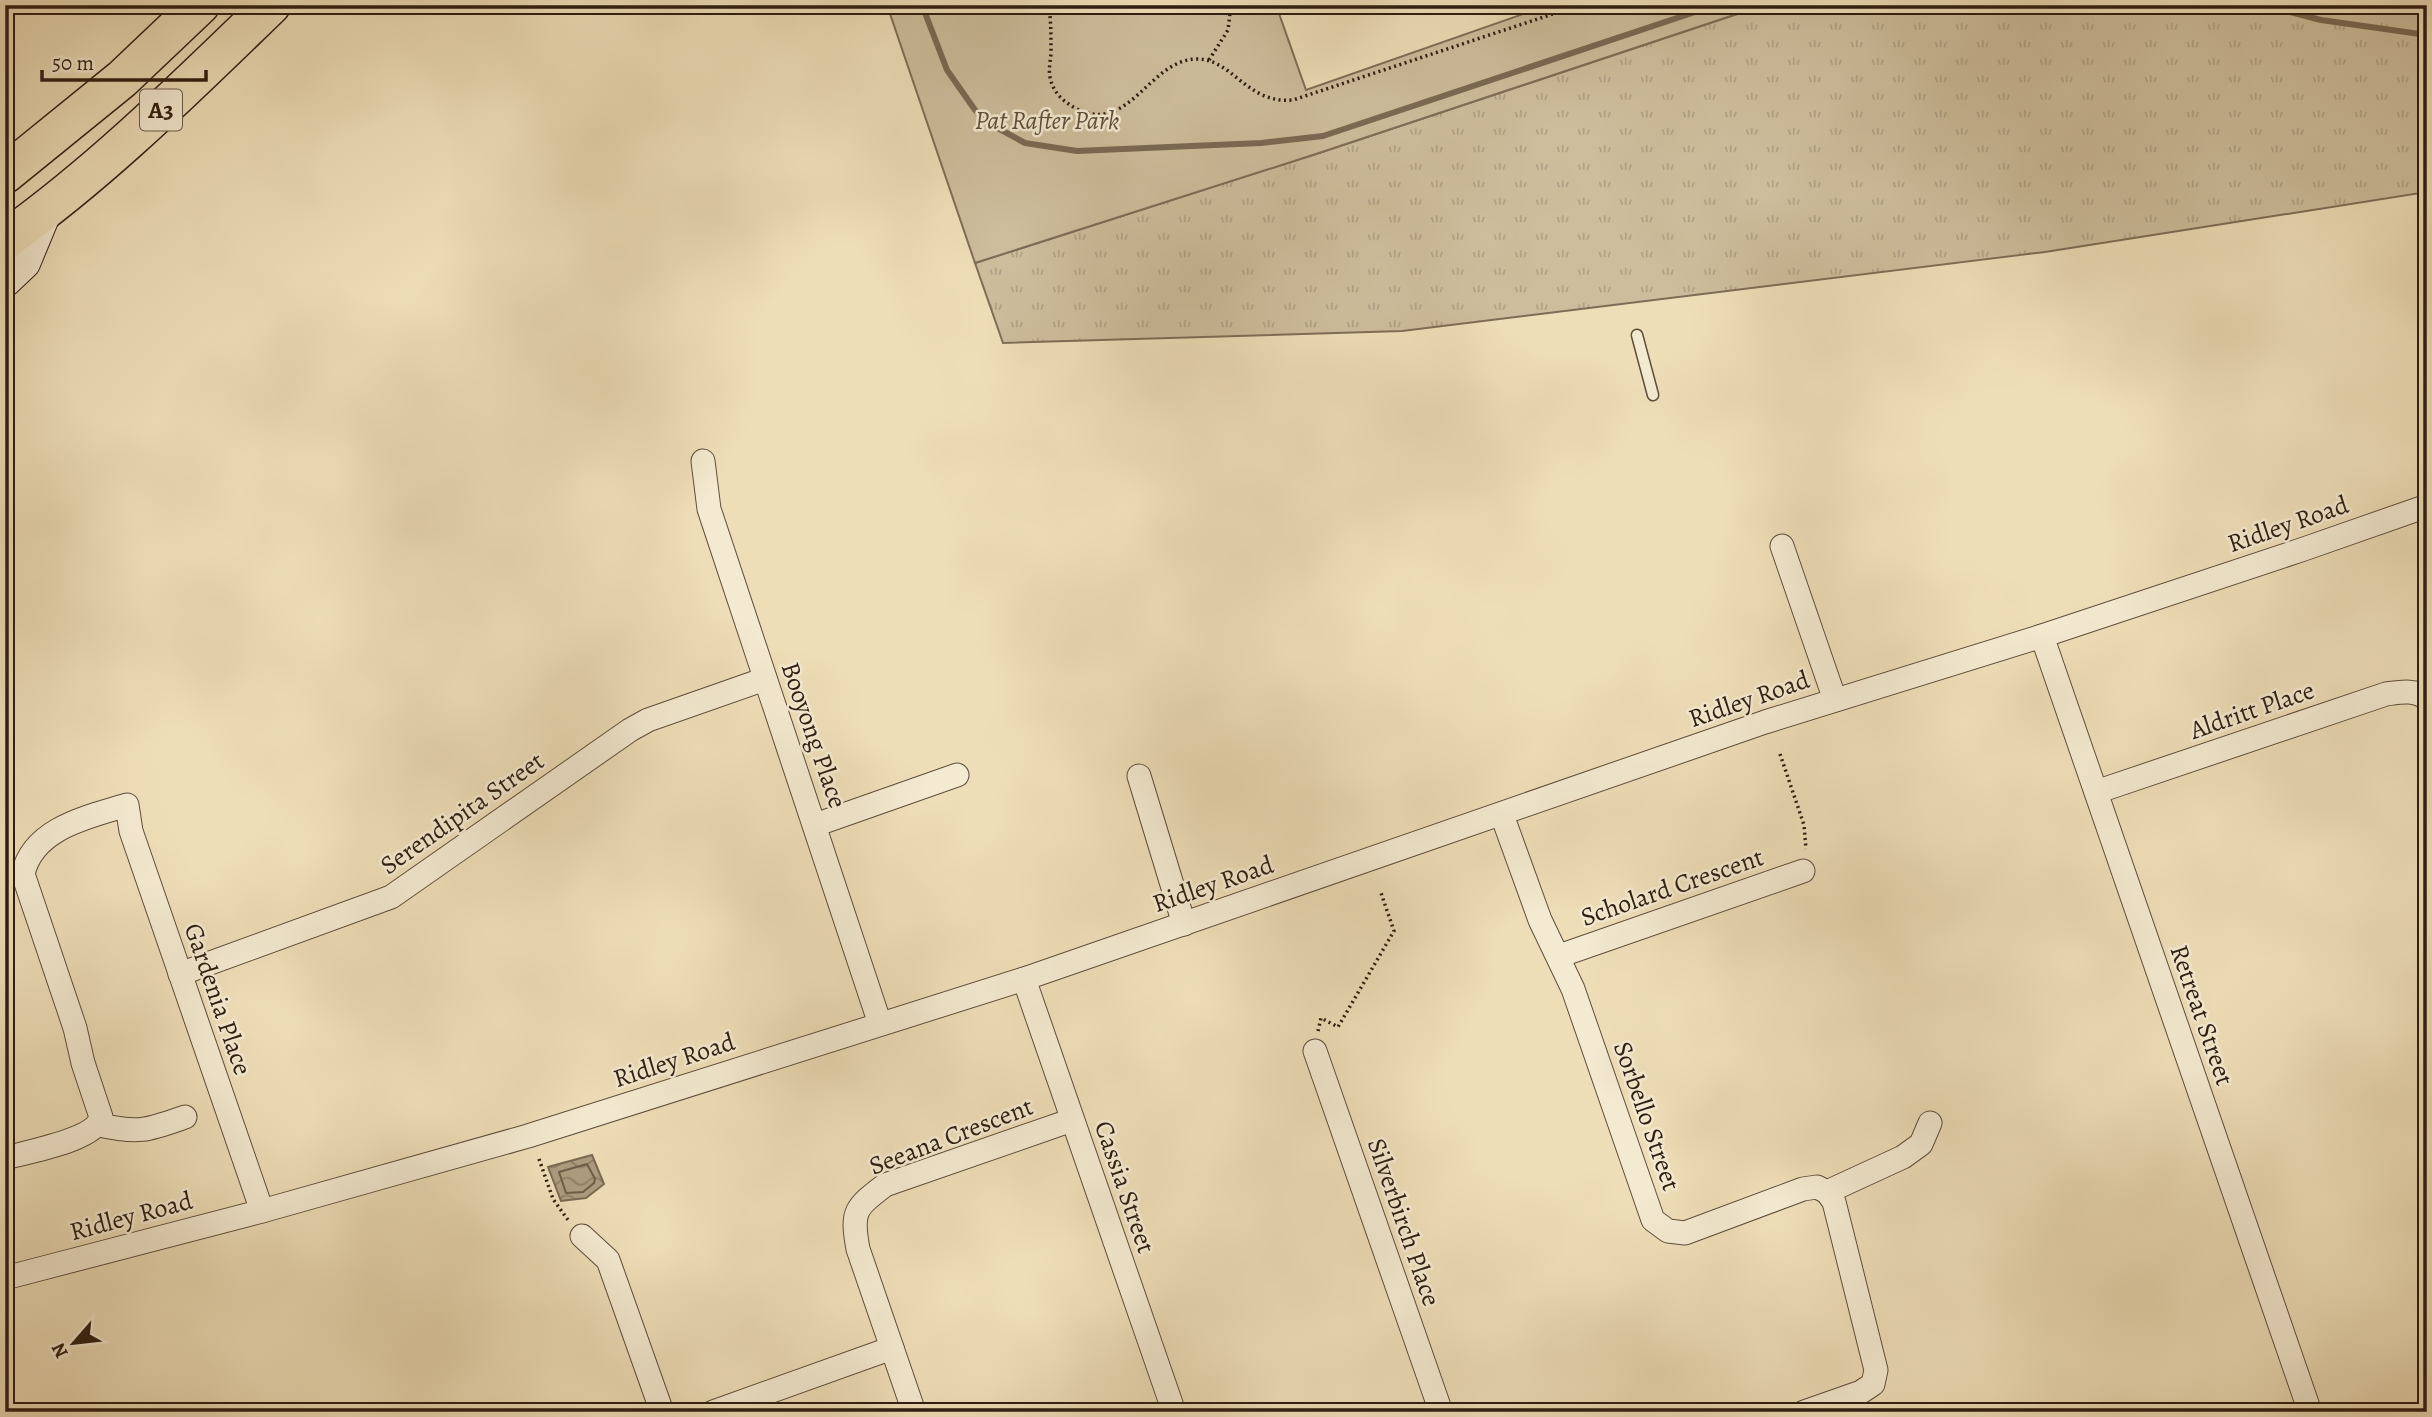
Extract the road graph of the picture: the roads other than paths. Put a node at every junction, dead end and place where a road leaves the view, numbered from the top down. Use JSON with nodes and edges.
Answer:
{"nodes":[{"id":1,"x":200,"y":5,"type":"edge"},
{"id":2,"x":271,"y":5,"type":"edge"},
{"id":3,"x":9,"y":171,"type":"edge"},
{"id":4,"x":46,"y":210,"type":"junction"},
{"id":5,"x":5,"y":240,"type":"edge"},
{"id":6,"x":5,"y":281,"type":"edge"},
{"id":7,"x":1637,"y":335,"type":"dead end"},
{"id":8,"x":1653,"y":395,"type":"dead end"},
{"id":9,"x":703,"y":461,"type":"dead end"},
{"id":10,"x":2427,"y":506,"type":"edge"},
{"id":11,"x":1782,"y":546,"type":"dead end"},
{"id":12,"x":2042,"y":636,"type":"junction"},
{"id":13,"x":765,"y":679,"type":"junction"},
{"id":14,"x":2427,"y":699,"type":"edge"},
{"id":15,"x":1835,"y":700,"type":"junction"},
{"id":16,"x":957,"y":775,"type":"dead end"},
{"id":17,"x":1139,"y":776,"type":"dead end"},
{"id":18,"x":2095,"y":792,"type":"junction"},
{"id":19,"x":1502,"y":815,"type":"junction"},
{"id":20,"x":816,"y":825,"type":"junction"},
{"id":21,"x":1803,"y":871,"type":"road end"},
{"id":22,"x":1184,"y":924,"type":"junction"},
{"id":23,"x":1559,"y":956,"type":"junction"},
{"id":24,"x":180,"y":974,"type":"junction"},
{"id":25,"x":1024,"y":979,"type":"junction"},
{"id":26,"x":880,"y":1024,"type":"junction"},
{"id":27,"x":1315,"y":1051,"type":"road end"},
{"id":28,"x":185,"y":1117,"type":"dead end"},
{"id":29,"x":1072,"y":1120,"type":"junction"},
{"id":30,"x":1930,"y":1122,"type":"dead end"},
{"id":31,"x":100,"y":1125,"type":"junction"},
{"id":32,"x":5,"y":1158,"type":"edge"},
{"id":33,"x":1827,"y":1192,"type":"junction"},
{"id":34,"x":262,"y":1210,"type":"junction"},
{"id":35,"x":582,"y":1236,"type":"road end"},
{"id":36,"x":5,"y":1278,"type":"edge"},
{"id":37,"x":892,"y":1348,"type":"junction"},
{"id":38,"x":662,"y":1412,"type":"edge"},
{"id":39,"x":713,"y":1412,"type":"edge"},
{"id":40,"x":914,"y":1412,"type":"edge"},
{"id":41,"x":1174,"y":1412,"type":"edge"},
{"id":42,"x":1441,"y":1412,"type":"edge"},
{"id":43,"x":1804,"y":1412,"type":"edge"},
{"id":44,"x":2310,"y":1412,"type":"edge"}],
"edges":[{"from":1,"to":3,"type":"highway","number":"A3"},
{"from":2,"to":4,"type":"highway","number":"A3"},
{"from":4,"to":5,"type":"highway"},
{"from":4,"to":6,"type":"main road"},
{"from":7,"to":8,"type":"lane"},
{"from":9,"to":13,"type":"street","name":"Booyong Place"},
{"from":10,"to":12,"type":"street","name":"Ridley Road"},
{"from":11,"to":15,"type":"street"},
{"from":12,"to":15,"type":"street","name":"Ridley Road"},
{"from":12,"to":18,"type":"street","name":"Retreat Street"},
{"from":13,"to":20,"type":"street","name":"Booyong Place"},
{"from":13,"to":24,"type":"street","name":"Serendipita Street"},
{"from":14,"to":18,"type":"street","name":"Aldritt Place"},
{"from":15,"to":19,"type":"street","name":"Ridley Road"},
{"from":16,"to":20,"type":"street"},
{"from":17,"to":22,"type":"street"},
{"from":18,"to":44,"type":"street","name":"Retreat Street"},
{"from":19,"to":22,"type":"street","name":"Ridley Road"},
{"from":19,"to":23,"type":"street","name":"Sorbello Street"},
{"from":20,"to":26,"type":"street","name":"Booyong Place"},
{"from":21,"to":23,"type":"street","name":"Scholard Crescent"},
{"from":22,"to":25,"type":"street","name":"Ridley Road"},
{"from":23,"to":33,"type":"street","name":"Sorbello Street"},
{"from":24,"to":31,"type":"street","name":"Gardenia Place"},
{"from":24,"to":34,"type":"street","name":"Gardenia Place"},
{"from":25,"to":26,"type":"street","name":"Ridley Road"},
{"from":25,"to":29,"type":"street","name":"Cassia Street"},
{"from":26,"to":34,"type":"street","name":"Ridley Road"},
{"from":27,"to":42,"type":"street","name":"Silverbirch Place"},
{"from":28,"to":31,"type":"street"},
{"from":29,"to":37,"type":"street","name":"Seeana Crescent"},
{"from":29,"to":41,"type":"street","name":"Cassia Street"},
{"from":30,"to":33,"type":"street","name":"Sorbello Street"},
{"from":31,"to":32,"type":"street"},
{"from":33,"to":43,"type":"street"},
{"from":34,"to":36,"type":"street","name":"Ridley Road"},
{"from":35,"to":38,"type":"street"},
{"from":37,"to":39,"type":"street"},
{"from":37,"to":40,"type":"street","name":"Seeana Crescent"}]}
